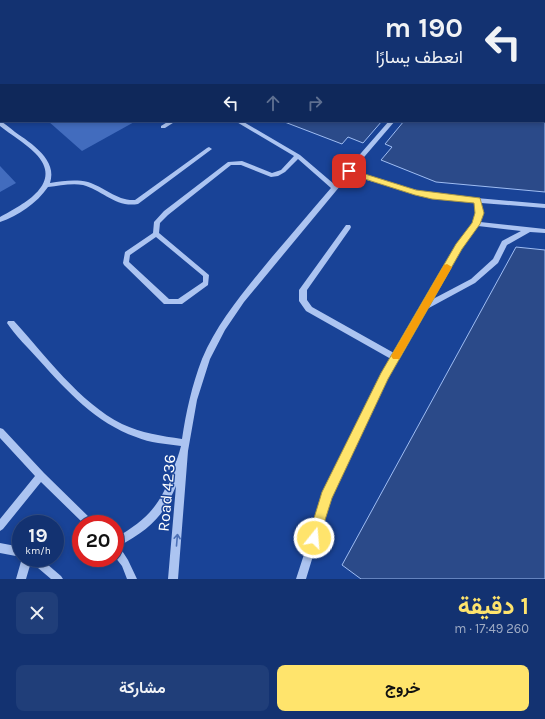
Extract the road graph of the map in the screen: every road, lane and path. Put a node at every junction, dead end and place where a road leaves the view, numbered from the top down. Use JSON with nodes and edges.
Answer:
{"nodes":[{"id":1,"x":171,"y":122,"type":"edge"},
{"id":2,"x":240,"y":122,"type":"edge"},
{"id":3,"x":391,"y":122,"type":"edge"},
{"id":4,"x":0,"y":123,"type":"edge"},
{"id":5,"x":163,"y":127,"type":"dead end"},
{"id":6,"x":209,"y":149,"type":"dead end"},
{"id":7,"x":298,"y":156,"type":"junction"},
{"id":8,"x":349,"y":171,"type":"junction"},
{"id":9,"x":48,"y":185,"type":"junction"},
{"id":10,"x":335,"y":188,"type":"junction"},
{"id":11,"x":478,"y":200,"type":"junction"},
{"id":12,"x":545,"y":206,"type":"edge"},
{"id":13,"x":0,"y":220,"type":"edge"},
{"id":14,"x":476,"y":224,"type":"junction"},
{"id":15,"x":348,"y":227,"type":"dead end"},
{"id":16,"x":530,"y":229,"type":"junction"},
{"id":17,"x":545,"y":231,"type":"edge"},
{"id":18,"x":156,"y":234,"type":"junction"},
{"id":19,"x":424,"y":307,"type":"junction"},
{"id":20,"x":12,"y":324,"type":"dead end"},
{"id":21,"x":395,"y":357,"type":"junction"},
{"id":22,"x":0,"y":432,"type":"edge"},
{"id":23,"x":186,"y":442,"type":"junction"},
{"id":24,"x":41,"y":476,"type":"junction"},
{"id":25,"x":81,"y":515,"type":"edge"},
{"id":26,"x":0,"y":526,"type":"edge"},
{"id":27,"x":124,"y":538,"type":"edge"},
{"id":28,"x":0,"y":548,"type":"edge"},
{"id":29,"x":12,"y":550,"type":"edge"},
{"id":30,"x":124,"y":562,"type":"edge"},
{"id":31,"x":25,"y":567,"type":"edge"},
{"id":32,"x":44,"y":567,"type":"edge"},
{"id":33,"x":22,"y":579,"type":"edge"},
{"id":34,"x":58,"y":579,"type":"edge"},
{"id":35,"x":132,"y":579,"type":"edge"},
{"id":36,"x":173,"y":579,"type":"edge"},
{"id":37,"x":301,"y":579,"type":"edge"}],
"edges":[{"from":1,"to":5,"type":"street"},
{"from":2,"to":7,"type":"street"},
{"from":3,"to":8,"type":"street"},
{"from":4,"to":9,"type":"street"},
{"from":6,"to":9,"type":"street"},
{"from":7,"to":10,"type":"street"},
{"from":7,"to":18,"type":"street"},
{"from":8,"to":10,"type":"street"},
{"from":8,"to":11,"type":"street"},
{"from":9,"to":13,"type":"street"},
{"from":10,"to":23,"type":"street"},
{"from":11,"to":12,"type":"street"},
{"from":11,"to":14,"type":"street"},
{"from":14,"to":16,"type":"street"},
{"from":14,"to":19,"type":"street"},
{"from":15,"to":21,"type":"street"},
{"from":16,"to":17,"type":"street"},
{"from":16,"to":19,"type":"street"},
{"from":18,"to":18,"type":"street"},
{"from":19,"to":21,"type":"street"},
{"from":20,"to":23,"type":"street"},
{"from":21,"to":37,"type":"street"},
{"from":22,"to":24,"type":"street"},
{"from":23,"to":27,"type":"street","name":"Road 4236"},
{"from":36,"to":23,"type":"street","name":"Road 4236","one_way":true},
{"from":24,"to":25,"type":"street"},
{"from":24,"to":26,"type":"street"},
{"from":28,"to":29,"type":"street"},
{"from":30,"to":35,"type":"street"},
{"from":31,"to":33,"type":"street"},
{"from":32,"to":34,"type":"street"}]}
